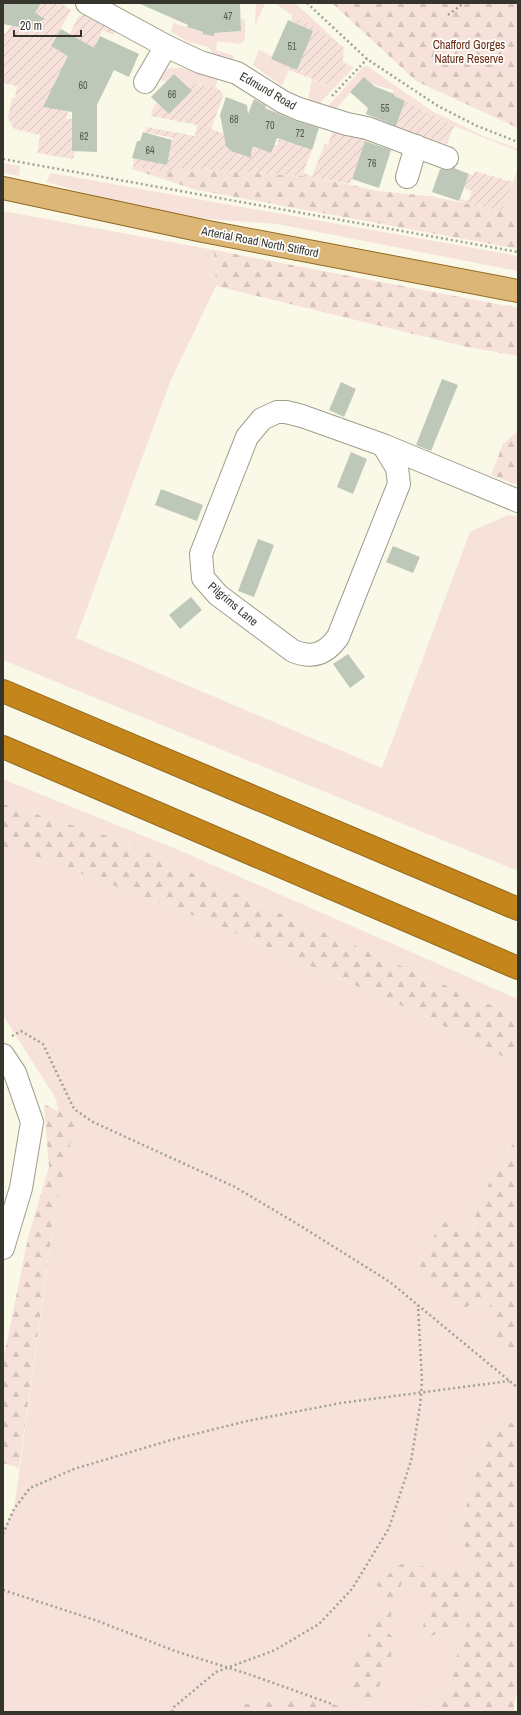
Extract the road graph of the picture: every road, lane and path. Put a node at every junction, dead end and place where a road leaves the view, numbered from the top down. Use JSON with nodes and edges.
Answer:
{"nodes":[{"id":1,"x":87,"y":3,"type":"edge"},
{"id":2,"x":307,"y":3,"type":"edge"},
{"id":3,"x":464,"y":3,"type":"edge"},
{"id":4,"x":448,"y":16,"type":"dead end"},
{"id":5,"x":166,"y":46,"type":"junction"},
{"id":6,"x":367,"y":59,"type":"junction"},
{"id":7,"x":144,"y":82,"type":"dead end"},
{"id":8,"x":332,"y":97,"type":"dead end"},
{"id":9,"x":518,"y":142,"type":"edge"},
{"id":10,"x":416,"y":146,"type":"junction"},
{"id":11,"x":447,"y":158,"type":"dead end"},
{"id":12,"x":3,"y":160,"type":"edge"},
{"id":13,"x":407,"y":177,"type":"dead end"},
{"id":14,"x":3,"y":188,"type":"edge"},
{"id":15,"x":518,"y":252,"type":"edge"},
{"id":16,"x":518,"y":291,"type":"edge"},
{"id":17,"x":383,"y":446,"type":"junction"},
{"id":18,"x":443,"y":470,"type":"junction"},
{"id":19,"x":399,"y":484,"type":"junction"},
{"id":20,"x":518,"y":501,"type":"edge"},
{"id":21,"x":3,"y":692,"type":"edge"},
{"id":22,"x":3,"y":748,"type":"edge"},
{"id":23,"x":518,"y":909,"type":"edge"},
{"id":24,"x":518,"y":968,"type":"edge"},
{"id":25,"x":6,"y":1046,"type":"edge"},
{"id":26,"x":3,"y":1248,"type":"edge"},
{"id":27,"x":418,"y":1305,"type":"junction"},
{"id":28,"x":510,"y":1381,"type":"junction"},
{"id":29,"x":518,"y":1388,"type":"edge"},
{"id":30,"x":421,"y":1392,"type":"junction"},
{"id":31,"x":3,"y":1534,"type":"edge"},
{"id":32,"x":3,"y":1590,"type":"edge"},
{"id":33,"x":332,"y":1704,"type":"dead end"},
{"id":34,"x":172,"y":1712,"type":"edge"}],
"edges":[{"from":1,"to":5,"type":"street","name":"Edmund Road"},
{"from":2,"to":6,"type":"path"},
{"from":3,"to":4,"type":"path"},
{"from":5,"to":7,"type":"street"},
{"from":5,"to":10,"type":"street","name":"Edmund Road"},
{"from":6,"to":8,"type":"path"},
{"from":6,"to":9,"type":"path"},
{"from":10,"to":11,"type":"street","name":"Edmund Road"},
{"from":10,"to":13,"type":"street"},
{"from":12,"to":15,"type":"path"},
{"from":14,"to":16,"type":"main road","name":"Arterial Road North Stifford"},
{"from":17,"to":18,"type":"street","name":"Pilgrims Lane"},
{"from":17,"to":19,"type":"street"},
{"from":17,"to":19,"type":"street","name":"Pilgrims Lane"},
{"from":18,"to":19,"type":"street"},
{"from":18,"to":20,"type":"street","name":"Pilgrims Lane"},
{"from":21,"to":23,"type":"highway"},
{"from":22,"to":24,"type":"highway"},
{"from":25,"to":26,"type":"street"},
{"from":25,"to":27,"type":"path"},
{"from":27,"to":28,"type":"path"},
{"from":27,"to":30,"type":"path"},
{"from":28,"to":29,"type":"path"},
{"from":28,"to":30,"type":"path"},
{"from":30,"to":31,"type":"path"},
{"from":30,"to":34,"type":"path"},
{"from":32,"to":33,"type":"path"}]}
